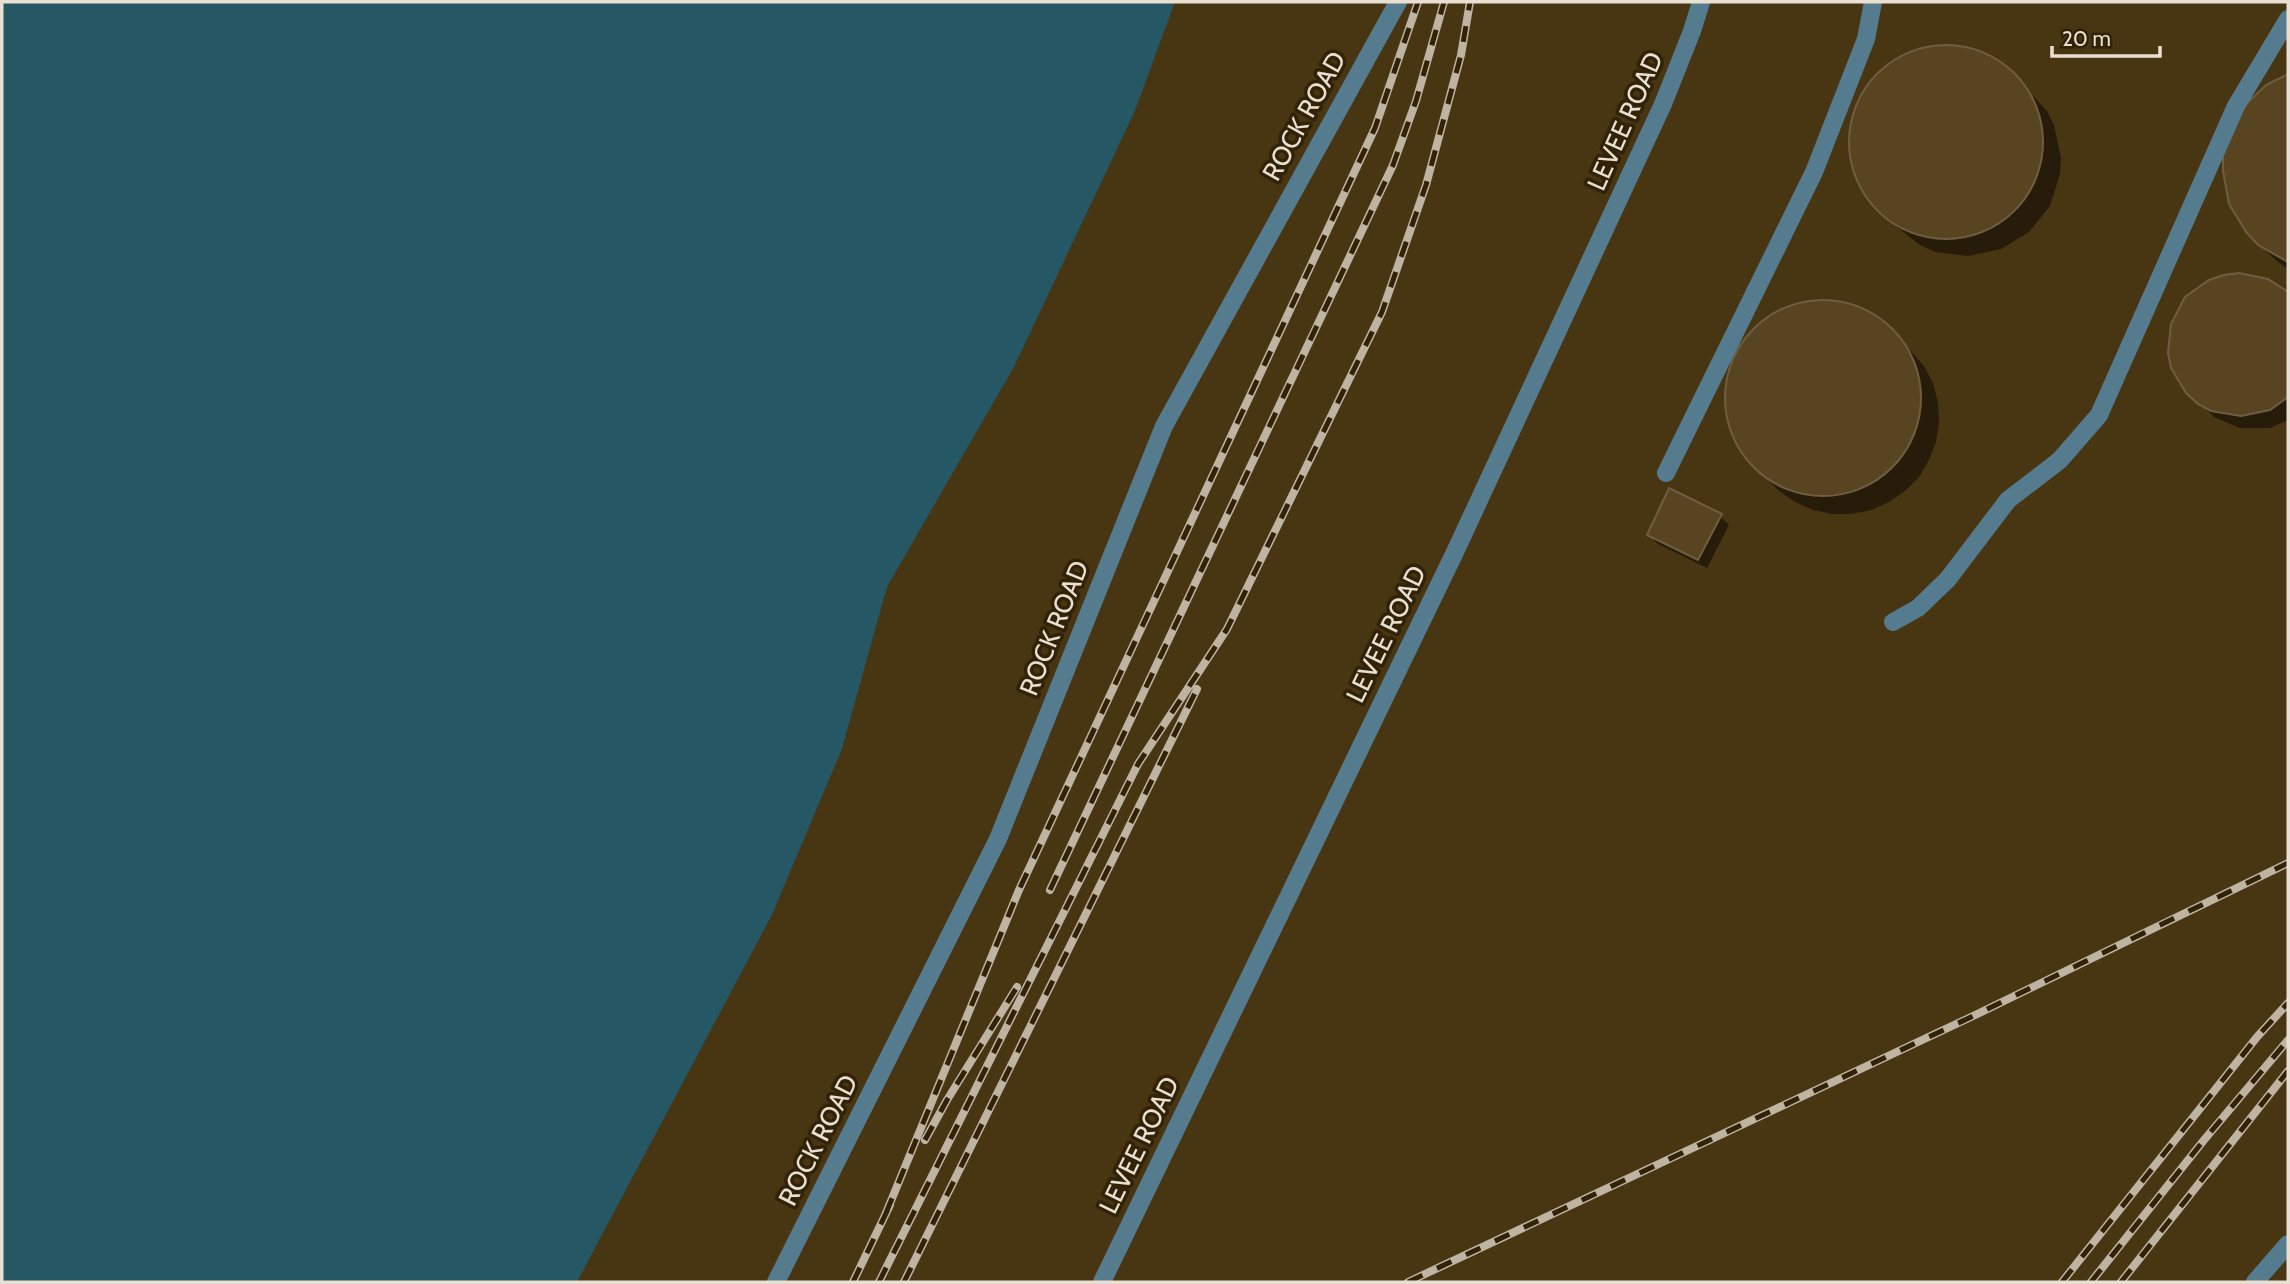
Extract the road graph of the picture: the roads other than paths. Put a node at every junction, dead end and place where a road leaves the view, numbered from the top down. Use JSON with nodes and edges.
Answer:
{"nodes":[{"id":1,"x":1398,"y":2,"type":"edge"},
{"id":2,"x":1701,"y":2,"type":"edge"},
{"id":3,"x":1873,"y":2,"type":"edge"},
{"id":4,"x":2288,"y":19,"type":"edge"},
{"id":5,"x":1666,"y":474,"type":"dead end"},
{"id":6,"x":1893,"y":622,"type":"dead end"},
{"id":7,"x":2288,"y":1244,"type":"edge"},
{"id":8,"x":776,"y":1282,"type":"edge"},
{"id":9,"x":1102,"y":1282,"type":"edge"},
{"id":10,"x":2255,"y":1282,"type":"edge"}],
"edges":[{"from":1,"to":8,"type":"street","name":"ROCK ROAD"},
{"from":2,"to":9,"type":"street","name":"LEVEE ROAD"},
{"from":3,"to":5,"type":"street"},
{"from":4,"to":6,"type":"street"},
{"from":7,"to":10,"type":"street"}]}
